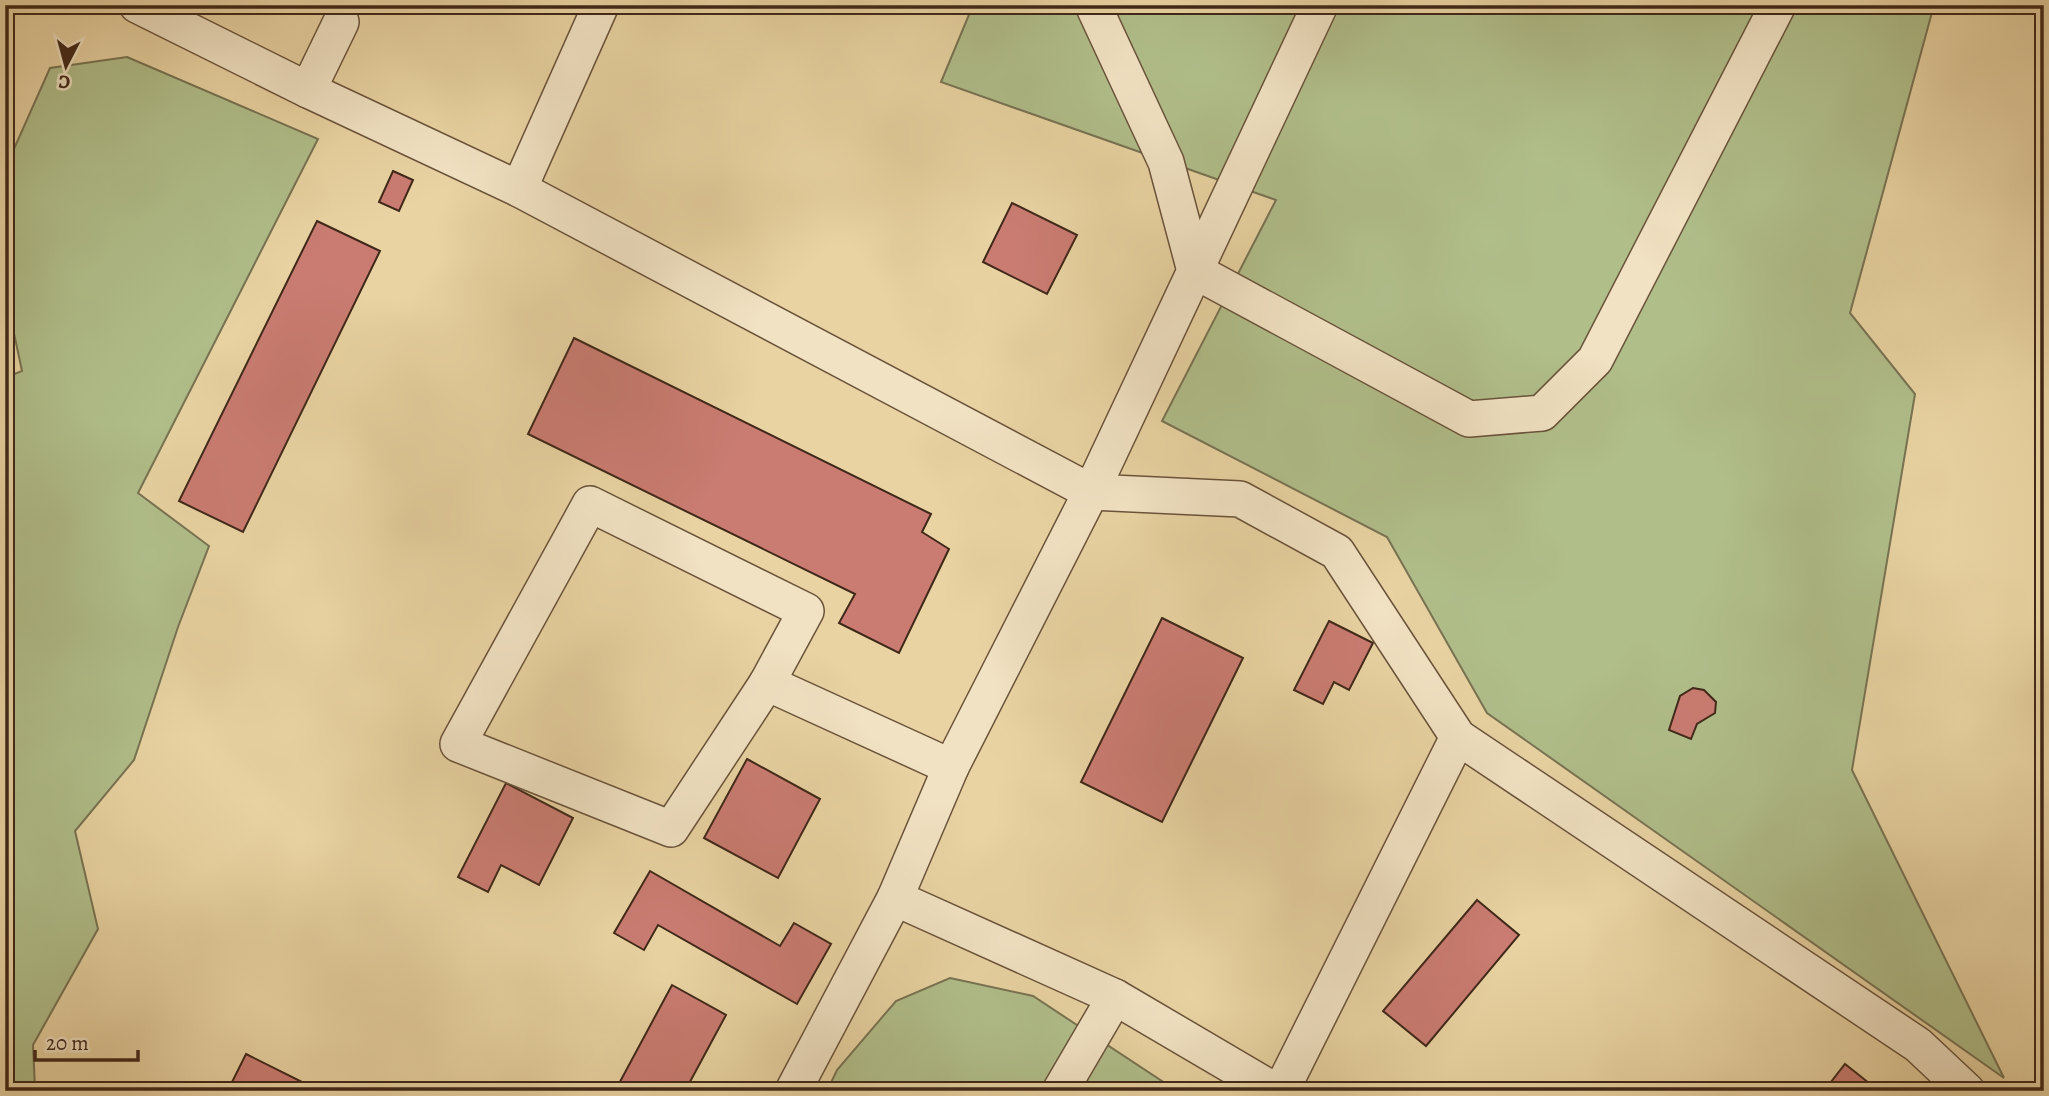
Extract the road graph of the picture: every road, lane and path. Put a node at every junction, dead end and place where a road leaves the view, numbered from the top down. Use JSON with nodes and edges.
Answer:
{"nodes":[{"id":1,"x":137,"y":5,"type":"edge"},
{"id":2,"x":601,"y":5,"type":"edge"},
{"id":3,"x":1093,"y":5,"type":"edge"},
{"id":4,"x":1320,"y":5,"type":"edge"},
{"id":5,"x":1778,"y":5,"type":"edge"},
{"id":6,"x":341,"y":22,"type":"dead end"},
{"id":7,"x":308,"y":90,"type":"junction"},
{"id":8,"x":519,"y":189,"type":"junction"},
{"id":9,"x":1195,"y":271,"type":"junction"},
{"id":10,"x":1091,"y":492,"type":"junction"},
{"id":11,"x":767,"y":683,"type":"junction"},
{"id":12,"x":1458,"y":737,"type":"junction"},
{"id":13,"x":951,"y":767,"type":"junction"},
{"id":14,"x":895,"y":898,"type":"junction"},
{"id":15,"x":1115,"y":997,"type":"junction"},
{"id":16,"x":793,"y":1091,"type":"edge"},
{"id":17,"x":1060,"y":1091,"type":"edge"},
{"id":18,"x":1278,"y":1091,"type":"edge"},
{"id":19,"x":1967,"y":1091,"type":"edge"}],
"edges":[{"from":1,"to":7,"type":"lane"},
{"from":2,"to":8,"type":"lane"},
{"from":3,"to":9,"type":"lane"},
{"from":4,"to":9,"type":"lane"},
{"from":5,"to":9,"type":"lane"},
{"from":6,"to":7,"type":"lane"},
{"from":7,"to":8,"type":"lane"},
{"from":8,"to":10,"type":"lane"},
{"from":9,"to":10,"type":"lane"},
{"from":10,"to":12,"type":"lane"},
{"from":10,"to":13,"type":"lane"},
{"from":11,"to":11,"type":"lane"},
{"from":11,"to":13,"type":"lane"},
{"from":12,"to":18,"type":"lane"},
{"from":12,"to":19,"type":"lane"},
{"from":13,"to":14,"type":"lane"},
{"from":14,"to":15,"type":"lane"},
{"from":14,"to":16,"type":"lane"},
{"from":15,"to":17,"type":"lane"},
{"from":15,"to":18,"type":"lane"}]}
